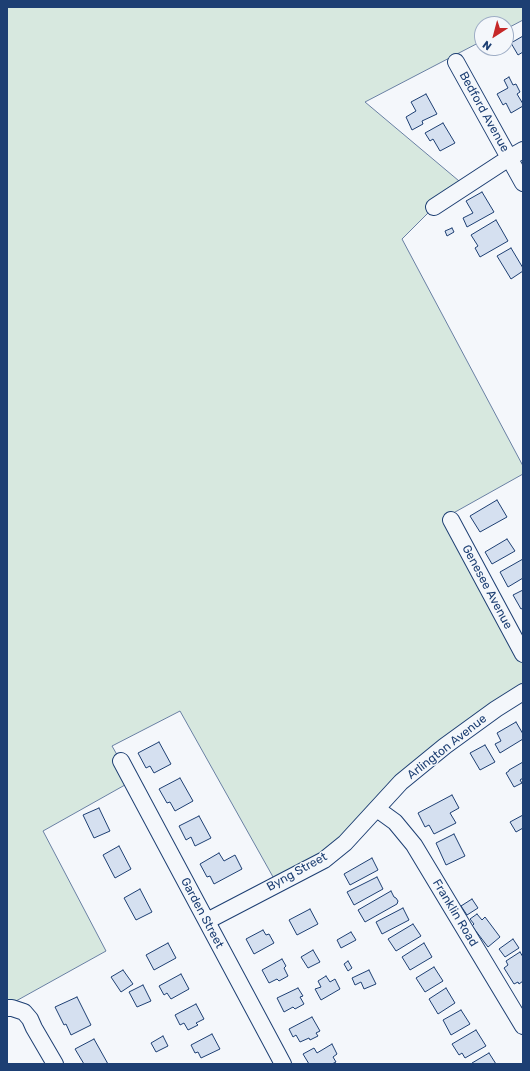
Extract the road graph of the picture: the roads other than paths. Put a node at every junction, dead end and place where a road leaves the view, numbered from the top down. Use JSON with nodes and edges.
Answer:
{"nodes":[{"id":1,"x":456,"y":62,"type":"dead end"},
{"id":2,"x":523,"y":150,"type":"edge"},
{"id":3,"x":509,"y":158,"type":"junction"},
{"id":4,"x":523,"y":183,"type":"edge"},
{"id":5,"x":434,"y":207,"type":"dead end"},
{"id":6,"x":451,"y":520,"type":"dead end"},
{"id":7,"x":523,"y":654,"type":"edge"},
{"id":8,"x":523,"y":692,"type":"edge"},
{"id":9,"x":121,"y":761,"type":"dead end"},
{"id":10,"x":377,"y":809,"type":"junction"},
{"id":11,"x":207,"y":921,"type":"junction"},
{"id":12,"x":7,"y":1008,"type":"edge"},
{"id":13,"x":523,"y":1026,"type":"edge"},
{"id":14,"x":55,"y":1064,"type":"edge"},
{"id":15,"x":283,"y":1064,"type":"edge"}],
"edges":[{"from":1,"to":3,"type":"street","name":"Bedford Avenue"},
{"from":2,"to":3,"type":"street"},
{"from":3,"to":4,"type":"street","name":"Bedford Avenue"},
{"from":3,"to":5,"type":"street"},
{"from":6,"to":7,"type":"street","name":"Genesee Avenue"},
{"from":8,"to":10,"type":"street","name":"Arlington Avenue"},
{"from":9,"to":11,"type":"street","name":"Garden Street"},
{"from":10,"to":11,"type":"street","name":"Byng Street"},
{"from":10,"to":13,"type":"street","name":"Franklin Road"},
{"from":11,"to":15,"type":"street","name":"Garden Street"},
{"from":12,"to":14,"type":"street"}]}
